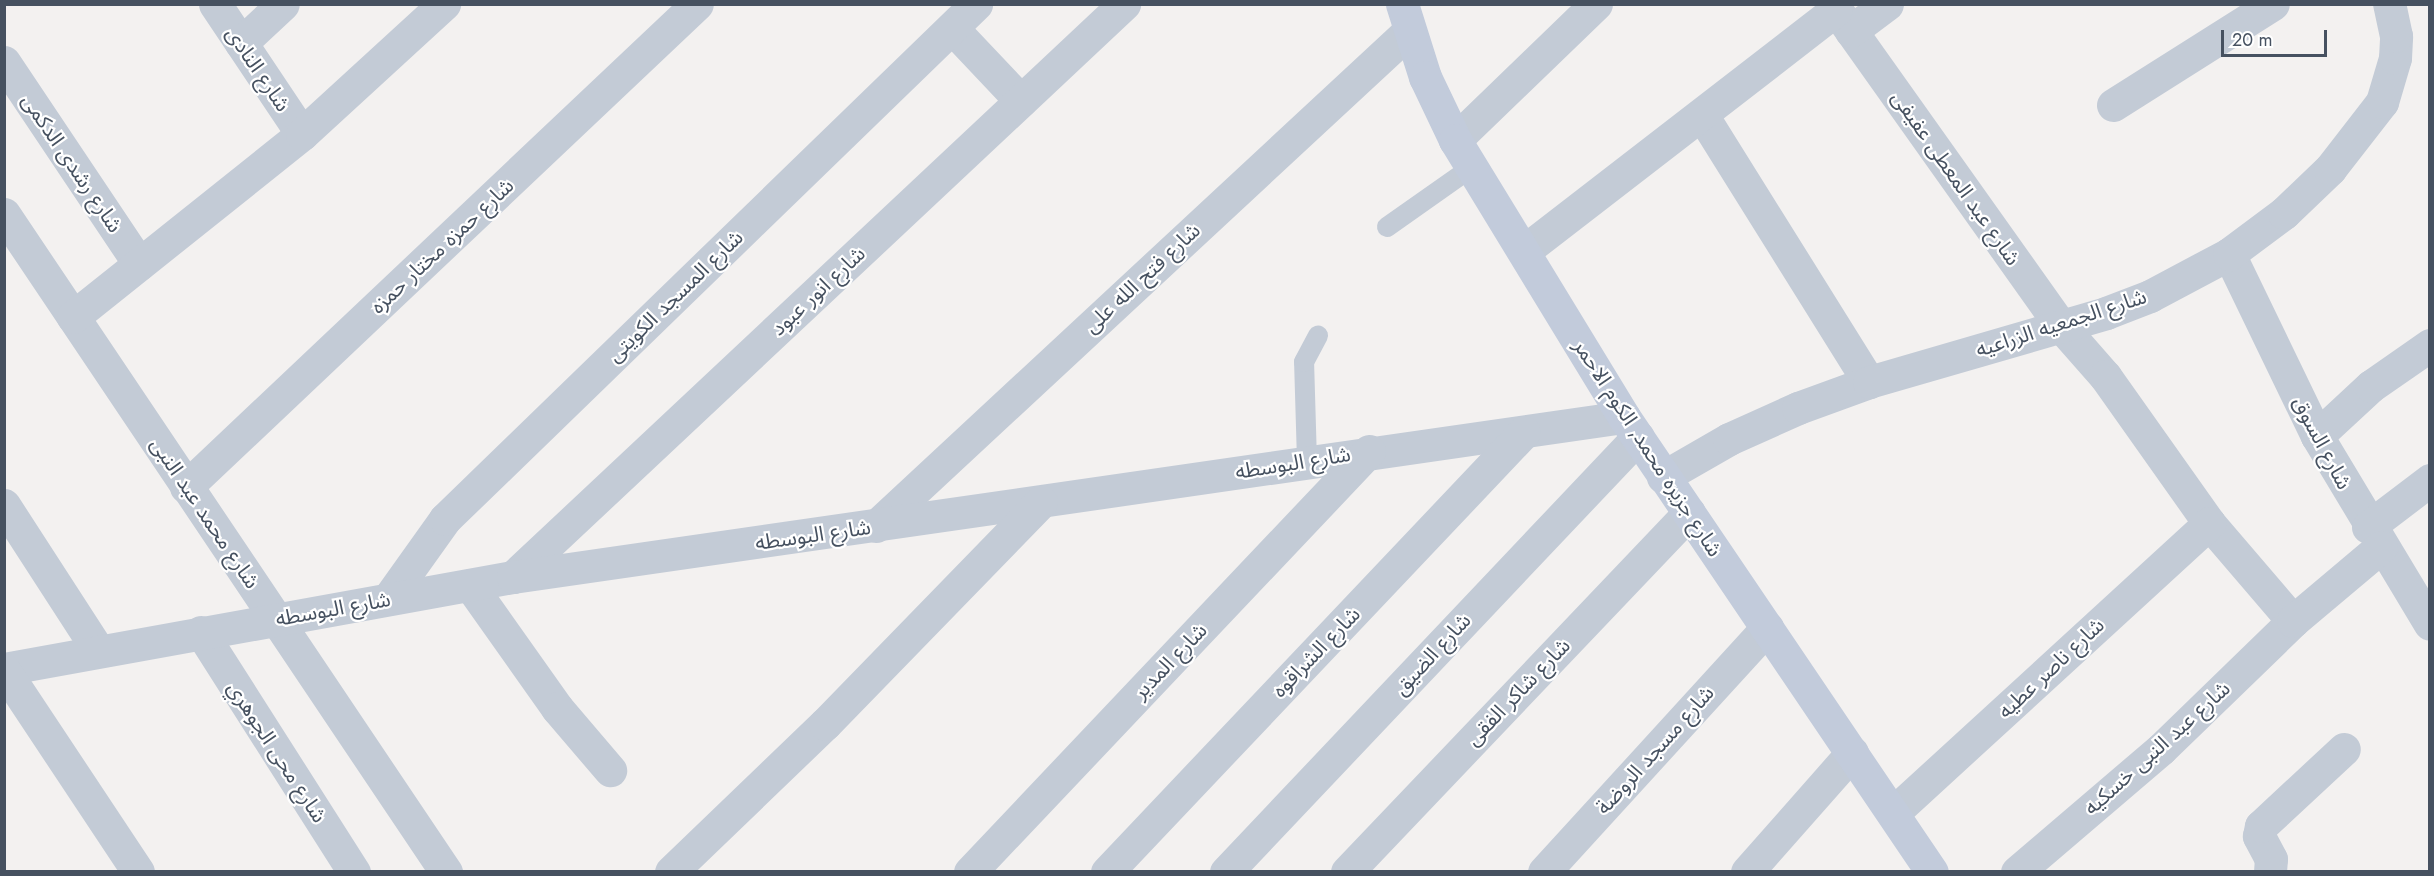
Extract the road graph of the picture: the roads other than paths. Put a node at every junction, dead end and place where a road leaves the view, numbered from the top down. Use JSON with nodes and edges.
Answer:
{"nodes":[{"id":1,"x":215,"y":4,"type":"edge"},
{"id":2,"x":282,"y":4,"type":"edge"},
{"id":3,"x":444,"y":4,"type":"edge"},
{"id":4,"x":697,"y":4,"type":"edge"},
{"id":5,"x":976,"y":4,"type":"edge"},
{"id":6,"x":1124,"y":4,"type":"edge"},
{"id":7,"x":1596,"y":4,"type":"edge"},
{"id":8,"x":1887,"y":4,"type":"edge"},
{"id":9,"x":2273,"y":4,"type":"edge"},
{"id":10,"x":2390,"y":5,"type":"edge"},
{"id":11,"x":1840,"y":15,"type":"edge"},
{"id":12,"x":1406,"y":18,"type":"edge"},
{"id":13,"x":952,"y":28,"type":"junction"},
{"id":14,"x":241,"y":43,"type":"junction"},
{"id":15,"x":4,"y":62,"type":"edge"},
{"id":16,"x":1022,"y":100,"type":"junction"},
{"id":17,"x":2113,"y":105,"type":"dead end"},
{"id":18,"x":1702,"y":115,"type":"junction"},
{"id":19,"x":302,"y":134,"type":"junction"},
{"id":20,"x":1455,"y":140,"type":"junction"},
{"id":21,"x":1472,"y":167,"type":"junction"},
{"id":22,"x":4,"y":214,"type":"edge"},
{"id":23,"x":1387,"y":227,"type":"dead end"},
{"id":24,"x":1524,"y":252,"type":"junction"},
{"id":25,"x":2229,"y":254,"type":"junction"},
{"id":26,"x":139,"y":264,"type":"junction"},
{"id":27,"x":73,"y":317,"type":"junction"},
{"id":28,"x":2061,"y":326,"type":"junction"},
{"id":29,"x":1318,"y":336,"type":"dead end"},
{"id":30,"x":2430,"y":345,"type":"edge"},
{"id":31,"x":1869,"y":382,"type":"junction"},
{"id":32,"x":1631,"y":427,"type":"junction"},
{"id":33,"x":1524,"y":432,"type":"junction"},
{"id":34,"x":2317,"y":436,"type":"junction"},
{"id":35,"x":1369,"y":451,"type":"junction"},
{"id":36,"x":1307,"y":461,"type":"junction"},
{"id":37,"x":1663,"y":477,"type":"junction"},
{"id":38,"x":2430,"y":480,"type":"edge"},
{"id":39,"x":186,"y":487,"type":"junction"},
{"id":40,"x":1041,"y":502,"type":"junction"},
{"id":41,"x":4,"y":505,"type":"edge"},
{"id":42,"x":1689,"y":513,"type":"junction"},
{"id":43,"x":2209,"y":523,"type":"junction"},
{"id":44,"x":876,"y":526,"type":"junction"},
{"id":45,"x":2374,"y":537,"type":"junction"},
{"id":46,"x":513,"y":577,"type":"junction"},
{"id":47,"x":470,"y":585,"type":"junction"},
{"id":48,"x":388,"y":599,"type":"junction"},
{"id":49,"x":276,"y":618,"type":"junction"},
{"id":50,"x":2293,"y":621,"type":"junction"},
{"id":51,"x":2430,"y":624,"type":"edge"},
{"id":52,"x":1767,"y":628,"type":"junction"},
{"id":53,"x":201,"y":632,"type":"junction"},
{"id":54,"x":97,"y":650,"type":"junction"},
{"id":55,"x":4,"y":670,"type":"edge"},
{"id":56,"x":2344,"y":749,"type":"dead end"},
{"id":57,"x":1852,"y":753,"type":"junction"},
{"id":58,"x":610,"y":770,"type":"dead end"},
{"id":59,"x":1893,"y":813,"type":"junction"},
{"id":60,"x":138,"y":872,"type":"edge"},
{"id":61,"x":354,"y":872,"type":"edge"},
{"id":62,"x":446,"y":872,"type":"edge"},
{"id":63,"x":671,"y":872,"type":"edge"},
{"id":64,"x":970,"y":872,"type":"edge"},
{"id":65,"x":1107,"y":872,"type":"edge"},
{"id":66,"x":1226,"y":872,"type":"edge"},
{"id":67,"x":1347,"y":872,"type":"edge"},
{"id":68,"x":1544,"y":872,"type":"edge"},
{"id":69,"x":1747,"y":872,"type":"edge"},
{"id":70,"x":1932,"y":872,"type":"edge"},
{"id":71,"x":2016,"y":872,"type":"edge"},
{"id":72,"x":2270,"y":872,"type":"edge"}],
"edges":[{"from":1,"to":14,"type":"street","name":"شارع النادى"},
{"from":2,"to":14,"type":"street"},
{"from":3,"to":19,"type":"street"},
{"from":4,"to":39,"type":"street","name":"شارع حمزه مختار حمزه"},
{"from":5,"to":13,"type":"street","name":"شارع المسجد الكويتى"},
{"from":6,"to":16,"type":"street","name":"شارع انور عبود"},
{"from":7,"to":20,"type":"street"},
{"from":8,"to":11,"type":"street"},
{"from":9,"to":17,"type":"street"},
{"from":10,"to":25,"type":"street","name":"شارع الجمعيه الزراعيه"},
{"from":11,"to":18,"type":"street"},
{"from":11,"to":28,"type":"street","name":"شارع عبد المعطى عفيفى"},
{"from":12,"to":20,"type":"street","name":"شارع جزيره محمد, الكوم الاحمر"},
{"from":12,"to":44,"type":"street","name":"شارع فتح الله على"},
{"from":13,"to":16,"type":"street"},
{"from":13,"to":48,"type":"street","name":"شارع المسجد الكويتى"},
{"from":14,"to":19,"type":"street","name":"شارع النادى"},
{"from":15,"to":26,"type":"street","name":"شارع رشدى الدكمى"},
{"from":16,"to":46,"type":"street","name":"شارع انور عبود"},
{"from":18,"to":24,"type":"street"},
{"from":18,"to":31,"type":"street"},
{"from":19,"to":26,"type":"street"},
{"from":20,"to":21,"type":"street","name":"شارع جزيره محمد, الكوم الاحمر"},
{"from":21,"to":23,"type":"lane"},
{"from":21,"to":24,"type":"street","name":"شارع جزيره محمد, الكوم الاحمر"},
{"from":22,"to":27,"type":"street","name":"شارع محمد عبد النبى"},
{"from":24,"to":32,"type":"street","name":"شارع جزيره محمد, الكوم الاحمر"},
{"from":25,"to":28,"type":"street","name":"شارع الجمعيه الزراعيه"},
{"from":25,"to":34,"type":"street","name":"شارع السوق"},
{"from":26,"to":27,"type":"street"},
{"from":27,"to":39,"type":"street","name":"شارع محمد عبد النبى"},
{"from":28,"to":31,"type":"street","name":"شارع الجمعيه الزراعيه"},
{"from":28,"to":43,"type":"street","name":"شارع عبد المعطى عفيفى"},
{"from":29,"to":36,"type":"lane"},
{"from":30,"to":34,"type":"street"},
{"from":31,"to":37,"type":"street","name":"شارع الجمعيه الزراعيه"},
{"from":32,"to":33,"type":"street","name":"شارع البوسطه"},
{"from":32,"to":37,"type":"street","name":"شارع جزيره محمد, الكوم الاحمر"},
{"from":32,"to":66,"type":"street","name":"شارع الضيق"},
{"from":33,"to":35,"type":"street","name":"شارع البوسطه"},
{"from":33,"to":65,"type":"street","name":"شارع الشراقوه"},
{"from":34,"to":45,"type":"street","name":"شارع السوق"},
{"from":35,"to":36,"type":"street","name":"شارع البوسطه"},
{"from":35,"to":64,"type":"street","name":"شارع المدير"},
{"from":36,"to":40,"type":"street","name":"شارع البوسطه"},
{"from":37,"to":42,"type":"street","name":"شارع جزيره محمد, الكوم الاحمر"},
{"from":38,"to":45,"type":"street","name":"شارع عبد النبى خسكيه"},
{"from":39,"to":49,"type":"street","name":"شارع محمد عبد النبى"},
{"from":40,"to":44,"type":"street","name":"شارع البوسطه"},
{"from":40,"to":63,"type":"street"},
{"from":41,"to":54,"type":"street"},
{"from":42,"to":52,"type":"street","name":"شارع جزيره محمد, الكوم الاحمر"},
{"from":42,"to":67,"type":"street","name":"شارع شاكر الفقى"},
{"from":43,"to":50,"type":"street","name":"شارع عبد المعطى عفيفى"},
{"from":43,"to":59,"type":"street","name":"شارع ناصر عطيه"},
{"from":44,"to":46,"type":"street","name":"شارع البوسطه"},
{"from":45,"to":50,"type":"street","name":"شارع عبد النبى خسكيه"},
{"from":45,"to":51,"type":"street","name":"شارع السوق"},
{"from":46,"to":47,"type":"street","name":"شارع البوسطه"},
{"from":47,"to":48,"type":"street","name":"شارع البوسطه"},
{"from":47,"to":58,"type":"street"},
{"from":48,"to":49,"type":"street","name":"شارع البوسطه"},
{"from":49,"to":53,"type":"street","name":"شارع البوسطه"},
{"from":49,"to":62,"type":"street","name":"شارع محمد عبد النبى"},
{"from":50,"to":71,"type":"street","name":"شارع عبد النبى خسكيه"},
{"from":52,"to":57,"type":"street","name":"شارع جزيره محمد, الكوم الاحمر"},
{"from":52,"to":68,"type":"street","name":"شارع مسجد الروضة"},
{"from":53,"to":54,"type":"street","name":"شارع البوسطه"},
{"from":53,"to":61,"type":"street","name":"شارع محى الجوهري"},
{"from":54,"to":55,"type":"street","name":"شارع البوسطه"},
{"from":55,"to":60,"type":"street"},
{"from":56,"to":72,"type":"street"},
{"from":57,"to":59,"type":"street","name":"شارع جزيره محمد, الكوم الاحمر"},
{"from":57,"to":69,"type":"street"},
{"from":59,"to":70,"type":"street","name":"شارع جزيره محمد, الكوم الاحمر"}]}
